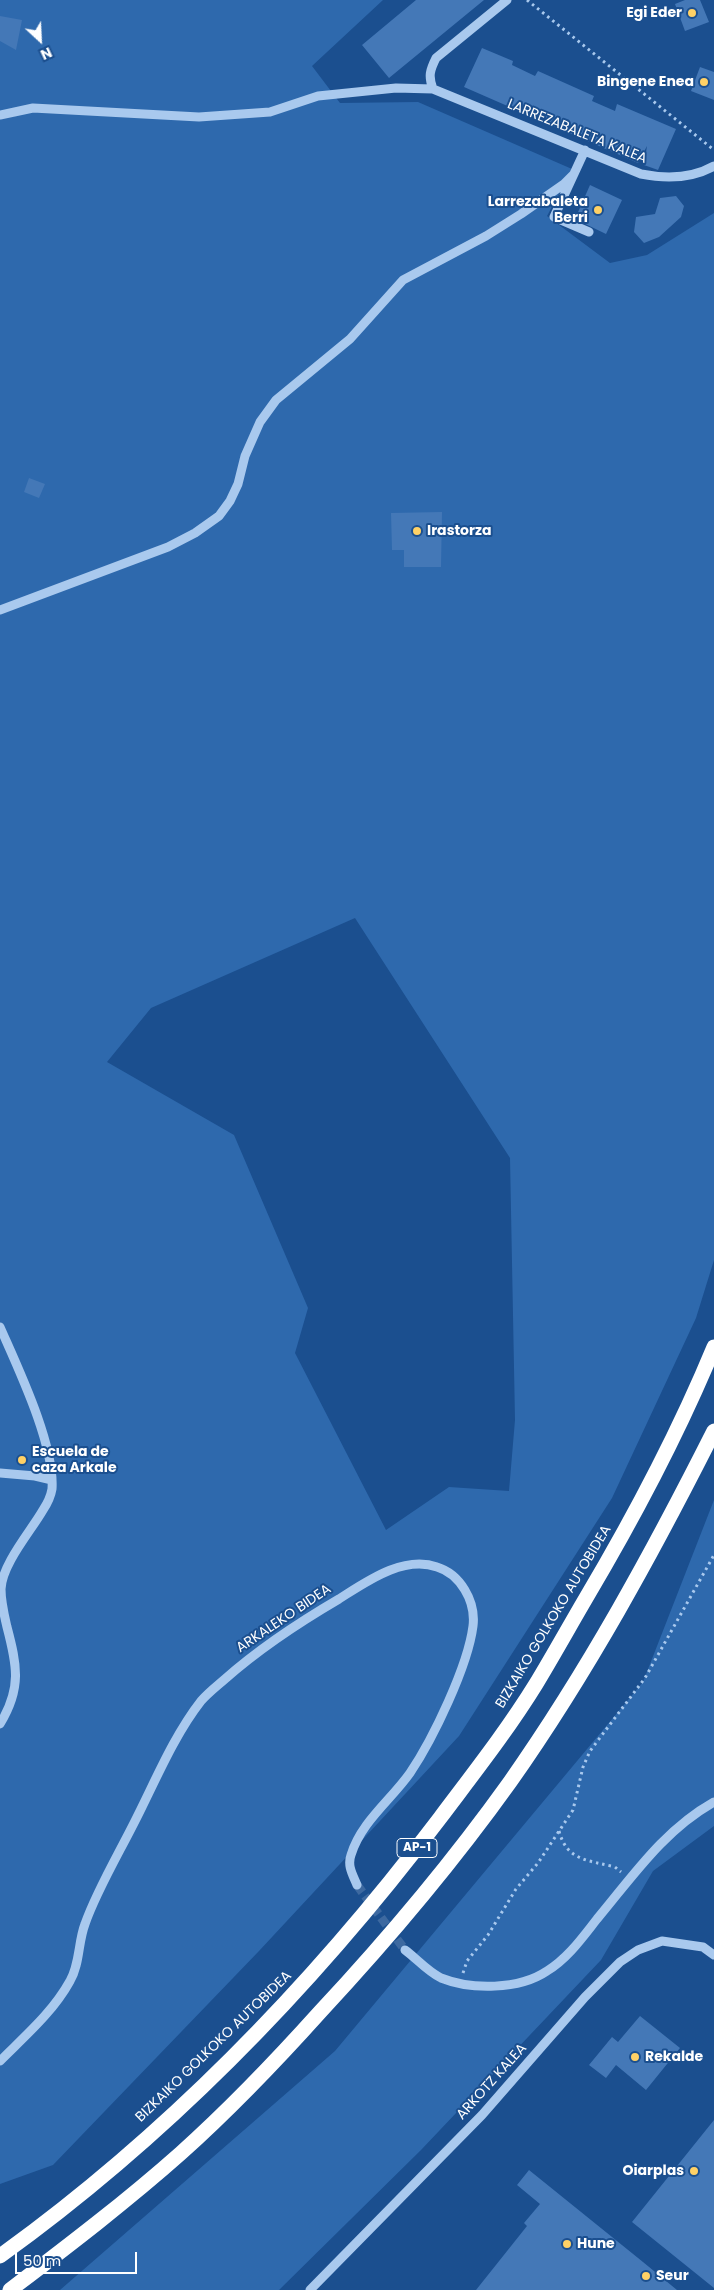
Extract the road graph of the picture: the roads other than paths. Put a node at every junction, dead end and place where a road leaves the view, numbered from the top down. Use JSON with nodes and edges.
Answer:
{"nodes":[{"id":1,"x":507,"y":0,"type":"edge"},
{"id":2,"x":433,"y":89,"type":"junction"},
{"id":3,"x":0,"y":115,"type":"edge"},
{"id":4,"x":585,"y":150,"type":"junction"},
{"id":5,"x":714,"y":166,"type":"edge"},
{"id":6,"x":574,"y":174,"type":"junction"},
{"id":7,"x":589,"y":232,"type":"dead end"},
{"id":8,"x":0,"y":610,"type":"edge"},
{"id":9,"x":0,"y":1327,"type":"edge"},
{"id":10,"x":714,"y":1347,"type":"edge"},
{"id":11,"x":714,"y":1431,"type":"edge"},
{"id":12,"x":0,"y":1473,"type":"edge"},
{"id":13,"x":52,"y":1480,"type":"junction"},
{"id":14,"x":0,"y":1724,"type":"edge"},
{"id":15,"x":714,"y":1802,"type":"edge"},
{"id":16,"x":357,"y":1885,"type":"tunnel mouth"},
{"id":17,"x":405,"y":1950,"type":"tunnel mouth"},
{"id":18,"x":714,"y":1955,"type":"edge"},
{"id":19,"x":0,"y":2061,"type":"edge"},
{"id":20,"x":0,"y":2256,"type":"edge"},
{"id":21,"x":10,"y":2290,"type":"edge"},
{"id":22,"x":310,"y":2290,"type":"edge"}],
"edges":[{"from":1,"to":2,"type":"street"},
{"from":2,"to":3,"type":"street","name":"LARREZABALETA KALEA"},
{"from":2,"to":4,"type":"street","name":"LARREZABALETA KALEA"},
{"from":4,"to":5,"type":"street","name":"LARREZABALETA KALEA"},
{"from":4,"to":6,"type":"street"},
{"from":6,"to":7,"type":"street"},
{"from":6,"to":8,"type":"street"},
{"from":9,"to":13,"type":"street"},
{"from":10,"to":20,"type":"highway","name":"BIZKAIKO GOLKOKO AUTOBIDEA","number":"AP-1"},
{"from":11,"to":21,"type":"highway","number":"AP-1"},
{"from":12,"to":13,"type":"street"},
{"from":13,"to":14,"type":"street"},
{"from":15,"to":17,"type":"street"},
{"from":16,"to":19,"type":"street","name":"ARKALEKO BIDEA"},
{"from":18,"to":22,"type":"street","name":"ARKOTZ KALEA"}]}
